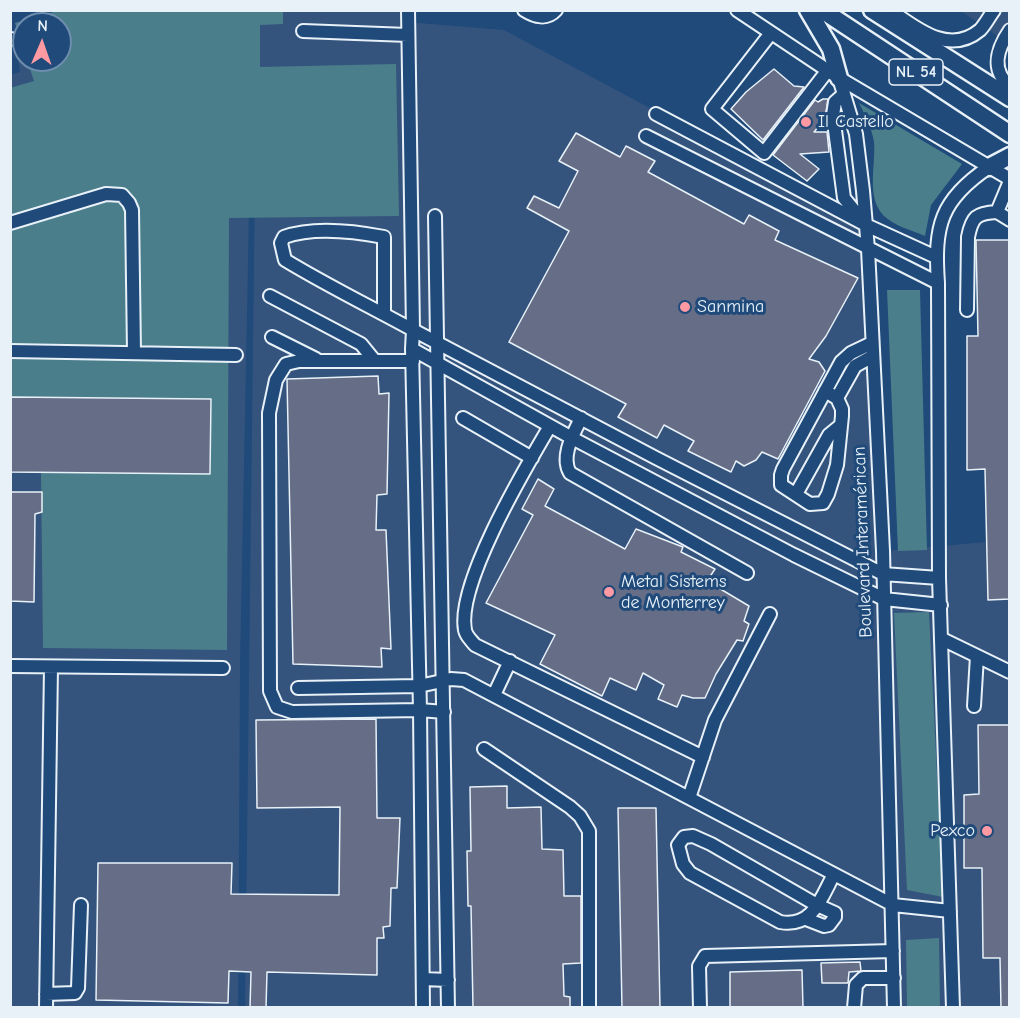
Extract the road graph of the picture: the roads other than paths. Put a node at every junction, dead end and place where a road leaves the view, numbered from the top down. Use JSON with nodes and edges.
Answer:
{"nodes":[{"id":1,"x":408,"y":10,"type":"edge"},
{"id":2,"x":524,"y":10,"type":"edge"},
{"id":3,"x":556,"y":10,"type":"edge"},
{"id":4,"x":737,"y":10,"type":"edge"},
{"id":5,"x":808,"y":10,"type":"edge"},
{"id":6,"x":822,"y":10,"type":"edge"},
{"id":7,"x":872,"y":10,"type":"edge"},
{"id":8,"x":890,"y":10,"type":"edge"},
{"id":9,"x":994,"y":10,"type":"edge"},
{"id":10,"x":1010,"y":30,"type":"edge"},
{"id":11,"x":303,"y":31,"type":"dead end"},
{"id":12,"x":771,"y":33,"type":"junction"},
{"id":13,"x":408,"y":35,"type":"junction"},
{"id":14,"x":837,"y":81,"type":"junction"},
{"id":15,"x":1010,"y":87,"type":"edge"},
{"id":16,"x":1010,"y":98,"type":"edge"},
{"id":17,"x":656,"y":114,"type":"dead end"},
{"id":18,"x":1010,"y":134,"type":"edge"},
{"id":19,"x":646,"y":136,"type":"dead end"},
{"id":20,"x":1010,"y":156,"type":"edge"},
{"id":21,"x":989,"y":167,"type":"junction"},
{"id":22,"x":756,"y":168,"type":"junction"},
{"id":23,"x":1010,"y":180,"type":"edge"},
{"id":24,"x":749,"y":188,"type":"junction"},
{"id":25,"x":997,"y":212,"type":"junction"},
{"id":26,"x":435,"y":216,"type":"dead end"},
{"id":27,"x":1010,"y":220,"type":"edge"},
{"id":28,"x":10,"y":223,"type":"edge"},
{"id":29,"x":866,"y":225,"type":"junction"},
{"id":30,"x":868,"y":249,"type":"junction"},
{"id":31,"x":936,"y":257,"type":"junction"},
{"id":32,"x":938,"y":283,"type":"junction"},
{"id":33,"x":270,"y":296,"type":"dead end"},
{"id":34,"x":967,"y":310,"type":"dead end"},
{"id":35,"x":384,"y":314,"type":"junction"},
{"id":36,"x":413,"y":330,"type":"junction"},
{"id":37,"x":272,"y":337,"type":"dead end"},
{"id":38,"x":437,"y":341,"type":"junction"},
{"id":39,"x":873,"y":349,"type":"junction"},
{"id":40,"x":10,"y":351,"type":"edge"},
{"id":41,"x":134,"y":352,"type":"junction"},
{"id":42,"x":236,"y":354,"type":"dead end"},
{"id":43,"x":412,"y":355,"type":"junction"},
{"id":44,"x":318,"y":360,"type":"junction"},
{"id":45,"x":374,"y":360,"type":"junction"},
{"id":46,"x":437,"y":363,"type":"junction"},
{"id":47,"x":825,"y":391,"type":"junction"},
{"id":48,"x":837,"y":398,"type":"junction"},
{"id":49,"x":463,"y":418,"type":"dead end"},
{"id":50,"x":581,"y":418,"type":"junction"},
{"id":51,"x":550,"y":426,"type":"junction"},
{"id":52,"x":840,"y":426,"type":"junction"},
{"id":53,"x":572,"y":438,"type":"junction"},
{"id":54,"x":532,"y":458,"type":"junction"},
{"id":55,"x":656,"y":458,"type":"junction"},
{"id":56,"x":648,"y":476,"type":"junction"},
{"id":57,"x":796,"y":494,"type":"junction"},
{"id":58,"x":747,"y":573,"type":"dead end"},
{"id":59,"x":883,"y":574,"type":"junction"},
{"id":60,"x":939,"y":578,"type":"junction"},
{"id":61,"x":884,"y":599,"type":"junction"},
{"id":62,"x":941,"y":605,"type":"junction"},
{"id":63,"x":770,"y":614,"type":"dead end"},
{"id":64,"x":942,"y":639,"type":"junction"},
{"id":65,"x":978,"y":656,"type":"junction"},
{"id":66,"x":510,"y":661,"type":"junction"},
{"id":67,"x":10,"y":666,"type":"edge"},
{"id":68,"x":51,"y":667,"type":"junction"},
{"id":69,"x":222,"y":668,"type":"dead end"},
{"id":70,"x":1010,"y":672,"type":"edge"},
{"id":71,"x":444,"y":680,"type":"junction"},
{"id":72,"x":419,"y":686,"type":"junction"},
{"id":73,"x":298,"y":688,"type":"dead end"},
{"id":74,"x":494,"y":695,"type":"junction"},
{"id":75,"x":974,"y":706,"type":"dead end"},
{"id":76,"x":420,"y":710,"type":"junction"},
{"id":77,"x":444,"y":712,"type":"junction"},
{"id":78,"x":484,"y":749,"type":"dead end"},
{"id":79,"x":703,"y":757,"type":"junction"},
{"id":80,"x":689,"y":798,"type":"junction"},
{"id":81,"x":834,"y":874,"type":"junction"},
{"id":82,"x":81,"y":905,"type":"dead end"},
{"id":83,"x":817,"y":905,"type":"junction"},
{"id":84,"x":893,"y":905,"type":"junction"},
{"id":85,"x":950,"y":910,"type":"junction"},
{"id":86,"x":806,"y":919,"type":"junction"},
{"id":87,"x":893,"y":951,"type":"junction"},
{"id":88,"x":894,"y":978,"type":"junction"},
{"id":89,"x":423,"y":979,"type":"junction"},
{"id":90,"x":448,"y":980,"type":"junction"},
{"id":91,"x":46,"y":994,"type":"junction"},
{"id":92,"x":46,"y":1008,"type":"edge"},
{"id":93,"x":423,"y":1008,"type":"edge"},
{"id":94,"x":448,"y":1008,"type":"edge"},
{"id":95,"x":589,"y":1008,"type":"edge"},
{"id":96,"x":700,"y":1008,"type":"edge"},
{"id":97,"x":854,"y":1008,"type":"edge"},
{"id":98,"x":894,"y":1008,"type":"edge"},
{"id":99,"x":953,"y":1008,"type":"edge"}],
"edges":[{"from":1,"to":13,"type":"street"},
{"from":2,"to":3,"type":"street"},
{"from":4,"to":12,"type":"street"},
{"from":5,"to":14,"type":"highway"},
{"from":6,"to":18,"type":"highway","number":"NL 54"},
{"from":7,"to":16,"type":"highway","number":"NL 54"},
{"from":8,"to":9,"type":"street"},
{"from":10,"to":15,"type":"street"},
{"from":11,"to":13,"type":"street"},
{"from":12,"to":14,"type":"street"},
{"from":12,"to":14,"type":"street"},
{"from":13,"to":36,"type":"street"},
{"from":14,"to":21,"type":"street"},
{"from":14,"to":29,"type":"street","name":"Boulevard Interamérican"},
{"from":14,"to":29,"type":"street"},
{"from":17,"to":22,"type":"street"},
{"from":19,"to":24,"type":"street"},
{"from":20,"to":21,"type":"highway"},
{"from":21,"to":23,"type":"street"},
{"from":21,"to":31,"type":"street"},
{"from":22,"to":24,"type":"street"},
{"from":22,"to":29,"type":"street"},
{"from":23,"to":25,"type":"street"},
{"from":24,"to":30,"type":"street"},
{"from":25,"to":27,"type":"street"},
{"from":25,"to":34,"type":"street"},
{"from":26,"to":38,"type":"street"},
{"from":28,"to":41,"type":"street"},
{"from":29,"to":30,"type":"street","name":"Boulevard Interamérican"},
{"from":29,"to":31,"type":"street"},
{"from":30,"to":32,"type":"street"},
{"from":30,"to":39,"type":"street","name":"Boulevard Interamérican"},
{"from":31,"to":32,"type":"street"},
{"from":32,"to":60,"type":"street"},
{"from":33,"to":45,"type":"street"},
{"from":35,"to":35,"type":"street"},
{"from":35,"to":36,"type":"street"},
{"from":36,"to":38,"type":"street"},
{"from":36,"to":43,"type":"street"},
{"from":37,"to":44,"type":"street"},
{"from":38,"to":46,"type":"street"},
{"from":38,"to":50,"type":"street"},
{"from":39,"to":47,"type":"street"},
{"from":39,"to":48,"type":"street"},
{"from":39,"to":59,"type":"street","name":"Boulevard Interamérican"},
{"from":40,"to":41,"type":"street"},
{"from":41,"to":42,"type":"street"},
{"from":43,"to":45,"type":"street"},
{"from":43,"to":46,"type":"street"},
{"from":43,"to":72,"type":"street"},
{"from":44,"to":45,"type":"street"},
{"from":44,"to":76,"type":"street"},
{"from":46,"to":51,"type":"street"},
{"from":46,"to":71,"type":"street"},
{"from":47,"to":48,"type":"street"},
{"from":47,"to":57,"type":"street"},
{"from":48,"to":52,"type":"street"},
{"from":49,"to":54,"type":"street"},
{"from":50,"to":53,"type":"street"},
{"from":50,"to":55,"type":"street"},
{"from":51,"to":53,"type":"street"},
{"from":51,"to":54,"type":"street"},
{"from":52,"to":57,"type":"street"},
{"from":52,"to":57,"type":"street"},
{"from":53,"to":56,"type":"street"},
{"from":53,"to":58,"type":"street"},
{"from":54,"to":66,"type":"street"},
{"from":55,"to":56,"type":"street"},
{"from":55,"to":59,"type":"street"},
{"from":56,"to":61,"type":"street"},
{"from":59,"to":60,"type":"street"},
{"from":59,"to":61,"type":"street","name":"Boulevard Interamérican"},
{"from":60,"to":62,"type":"street"},
{"from":61,"to":62,"type":"street"},
{"from":61,"to":84,"type":"street","name":"Boulevard Interamérican"},
{"from":62,"to":64,"type":"street"},
{"from":63,"to":79,"type":"street"},
{"from":64,"to":65,"type":"street"},
{"from":64,"to":85,"type":"street"},
{"from":65,"to":70,"type":"street"},
{"from":65,"to":75,"type":"street"},
{"from":66,"to":74,"type":"street"},
{"from":66,"to":79,"type":"street"},
{"from":67,"to":68,"type":"street"},
{"from":68,"to":69,"type":"street"},
{"from":68,"to":91,"type":"street"},
{"from":71,"to":72,"type":"street"},
{"from":71,"to":74,"type":"street"},
{"from":71,"to":77,"type":"street"},
{"from":72,"to":73,"type":"street"},
{"from":72,"to":76,"type":"street"},
{"from":74,"to":80,"type":"street"},
{"from":76,"to":77,"type":"street"},
{"from":76,"to":89,"type":"street"},
{"from":77,"to":90,"type":"street"},
{"from":78,"to":95,"type":"street"},
{"from":79,"to":80,"type":"street"},
{"from":80,"to":81,"type":"street"},
{"from":81,"to":83,"type":"street"},
{"from":81,"to":84,"type":"street"},
{"from":82,"to":91,"type":"street"},
{"from":83,"to":86,"type":"street"},
{"from":83,"to":86,"type":"street"},
{"from":83,"to":86,"type":"street"},
{"from":84,"to":85,"type":"street"},
{"from":84,"to":87,"type":"street","name":"Boulevard Interamérican"},
{"from":85,"to":99,"type":"street"},
{"from":87,"to":88,"type":"street","name":"Boulevard Interamérican"},
{"from":87,"to":96,"type":"street"},
{"from":88,"to":97,"type":"street"},
{"from":88,"to":98,"type":"street","name":"Boulevard Interamérican"},
{"from":89,"to":90,"type":"street"},
{"from":89,"to":93,"type":"street"},
{"from":90,"to":94,"type":"street"},
{"from":91,"to":92,"type":"street"}]}
